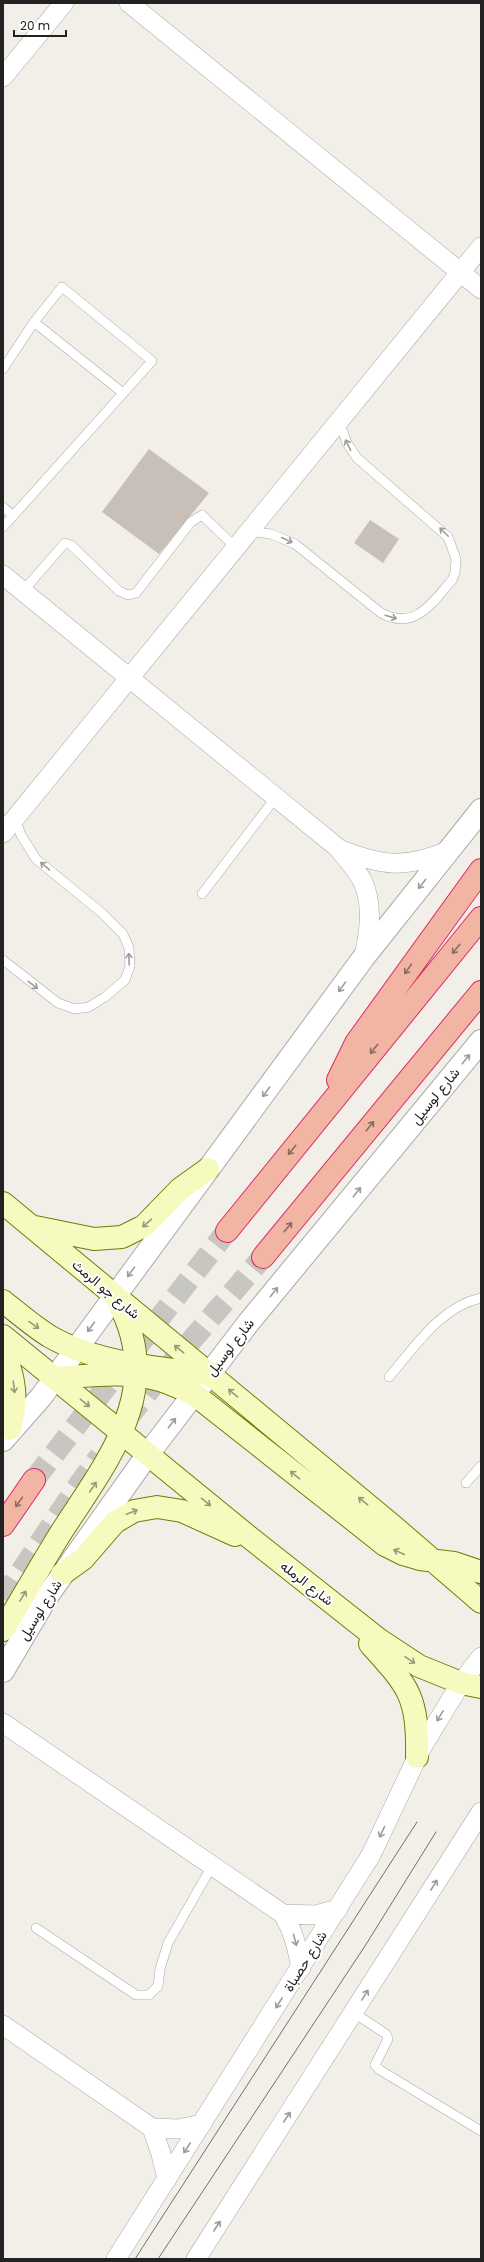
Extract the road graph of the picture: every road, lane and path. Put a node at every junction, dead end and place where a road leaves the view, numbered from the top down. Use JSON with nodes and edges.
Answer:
{"nodes":[{"id":1,"x":64,"y":3,"type":"edge"},
{"id":2,"x":129,"y":3,"type":"edge"},
{"id":3,"x":3,"y":77,"type":"edge"},
{"id":4,"x":481,"y":247,"type":"edge"},
{"id":5,"x":460,"y":272,"type":"junction"},
{"id":6,"x":481,"y":289,"type":"edge"},
{"id":7,"x":34,"y":322,"type":"junction"},
{"id":8,"x":3,"y":369,"type":"edge"},
{"id":9,"x":123,"y":393,"type":"junction"},
{"id":10,"x":339,"y":421,"type":"junction"},
{"id":11,"x":3,"y":507,"type":"edge"},
{"id":12,"x":14,"y":516,"type":"junction"},
{"id":13,"x":3,"y":528,"type":"edge"},
{"id":14,"x":249,"y":531,"type":"junction"},
{"id":15,"x":236,"y":548,"type":"junction"},
{"id":16,"x":3,"y":575,"type":"edge"},
{"id":17,"x":23,"y":591,"type":"junction"},
{"id":18,"x":129,"y":678,"type":"junction"},
{"id":19,"x":276,"y":798,"type":"junction"},
{"id":20,"x":481,"y":810,"type":"edge"},
{"id":21,"x":15,"y":818,"type":"junction"},
{"id":22,"x":3,"y":833,"type":"edge"},
{"id":23,"x":338,"y":848,"type":"junction"},
{"id":24,"x":448,"y":851,"type":"junction"},
{"id":25,"x":481,"y":870,"type":"edge"},
{"id":26,"x":202,"y":894,"type":"dead end"},
{"id":27,"x":481,"y":918,"type":"edge"},
{"id":28,"x":364,"y":957,"type":"junction"},
{"id":29,"x":3,"y":960,"type":"edge"},
{"id":30,"x":481,"y":992,"type":"edge"},
{"id":31,"x":481,"y":1041,"type":"edge"},
{"id":32,"x":327,"y":1106,"type":"junction"},
{"id":33,"x":208,"y":1169,"type":"junction"},
{"id":34,"x":3,"y":1204,"type":"edge"},
{"id":35,"x":29,"y":1225,"type":"junction"},
{"id":36,"x":227,"y":1231,"type":"tunnel mouth"},
{"id":37,"x":263,"y":1257,"type":"tunnel mouth"},
{"id":38,"x":114,"y":1296,"type":"junction"},
{"id":39,"x":481,"y":1298,"type":"edge"},
{"id":40,"x":3,"y":1301,"type":"edge"},
{"id":41,"x":3,"y":1336,"type":"edge"},
{"id":42,"x":77,"y":1348,"type":"junction"},
{"id":43,"x":3,"y":1350,"type":"edge"},
{"id":44,"x":136,"y":1370,"type":"junction"},
{"id":45,"x":209,"y":1374,"type":"junction"},
{"id":46,"x":389,"y":1377,"type":"dead end"},
{"id":47,"x":55,"y":1378,"type":"junction"},
{"id":48,"x":194,"y":1394,"type":"junction"},
{"id":49,"x":122,"y":1433,"type":"junction"},
{"id":50,"x":7,"y":1434,"type":"edge"},
{"id":51,"x":148,"y":1454,"type":"junction"},
{"id":52,"x":481,"y":1466,"type":"edge"},
{"id":53,"x":34,"y":1480,"type":"tunnel mouth"},
{"id":54,"x":466,"y":1483,"type":"dead end"},
{"id":55,"x":3,"y":1525,"type":"edge"},
{"id":56,"x":249,"y":1537,"type":"junction"},
{"id":57,"x":437,"y":1562,"type":"junction"},
{"id":58,"x":481,"y":1572,"type":"edge"},
{"id":59,"x":62,"y":1574,"type":"junction"},
{"id":60,"x":481,"y":1602,"type":"edge"},
{"id":61,"x":355,"y":1621,"type":"junction"},
{"id":62,"x":3,"y":1630,"type":"edge"},
{"id":63,"x":481,"y":1657,"type":"edge"},
{"id":64,"x":3,"y":1671,"type":"edge"},
{"id":65,"x":471,"y":1685,"type":"edge"},
{"id":66,"x":3,"y":1723,"type":"edge"},
{"id":67,"x":417,"y":1757,"type":"junction"},
{"id":68,"x":481,"y":1812,"type":"edge"},
{"id":69,"x":212,"y":1866,"type":"junction"},
{"id":70,"x":338,"y":1909,"type":"junction"},
{"id":71,"x":283,"y":1914,"type":"junction"},
{"id":72,"x":36,"y":1928,"type":"dead end"},
{"id":73,"x":301,"y":1968,"type":"junction"},
{"id":74,"x":354,"y":2013,"type":"junction"},
{"id":75,"x":3,"y":2025,"type":"edge"},
{"id":76,"x":202,"y":2124,"type":"junction"},
{"id":77,"x":152,"y":2128,"type":"junction"},
{"id":78,"x":481,"y":2131,"type":"edge"},
{"id":79,"x":167,"y":2179,"type":"junction"},
{"id":80,"x":116,"y":2259,"type":"edge"},
{"id":81,"x":196,"y":2259,"type":"edge"}],
"edges":[{"from":1,"to":3,"type":"street"},
{"from":2,"to":5,"type":"street"},
{"from":4,"to":5,"type":"street"},
{"from":5,"to":6,"type":"street"},
{"from":5,"to":10,"type":"street"},
{"from":7,"to":8,"type":"lane"},
{"from":7,"to":9,"type":"lane"},
{"from":7,"to":9,"type":"lane"},
{"from":9,"to":12,"type":"lane"},
{"from":10,"to":14,"type":"street"},
{"from":14,"to":10,"type":"lane","one_way":true},
{"from":11,"to":12,"type":"lane"},
{"from":12,"to":13,"type":"lane"},
{"from":14,"to":15,"type":"street"},
{"from":15,"to":17,"type":"lane"},
{"from":15,"to":18,"type":"street"},
{"from":16,"to":17,"type":"street"},
{"from":17,"to":18,"type":"street"},
{"from":18,"to":19,"type":"street"},
{"from":18,"to":21,"type":"street"},
{"from":19,"to":23,"type":"street"},
{"from":19,"to":26,"type":"lane"},
{"from":20,"to":24,"type":"street"},
{"from":21,"to":22,"type":"street"},
{"from":29,"to":21,"type":"lane","one_way":true},
{"from":23,"to":24,"type":"street"},
{"from":23,"to":28,"type":"street"},
{"from":24,"to":28,"type":"street","one_way":true},
{"from":25,"to":32,"type":"highway","one_way":true},
{"from":27,"to":32,"type":"highway","one_way":true},
{"from":28,"to":33,"type":"street","one_way":true},
{"from":37,"to":30,"type":"highway","one_way":true},
{"from":45,"to":31,"type":"street","name":"شارع لوسيل","one_way":true},
{"from":32,"to":36,"type":"highway","one_way":true},
{"from":33,"to":35,"type":"main road","one_way":true},
{"from":33,"to":38,"type":"street","one_way":true},
{"from":34,"to":35,"type":"main road","name":"شارع جو الرمث"},
{"from":35,"to":38,"type":"main road","name":"شارع جو الرمث"},
{"from":38,"to":42,"type":"street","one_way":true},
{"from":38,"to":44,"type":"main road"},
{"from":45,"to":38,"type":"main road","name":"شارع جو الرمث","one_way":true},
{"from":39,"to":46,"type":"lane"},
{"from":40,"to":42,"type":"main road","one_way":true},
{"from":41,"to":47,"type":"main road"},
{"from":42,"to":44,"type":"main road"},
{"from":42,"to":47,"type":"street"},
{"from":43,"to":50,"type":"main road","one_way":true},
{"from":44,"to":45,"type":"main road"},
{"from":44,"to":47,"type":"main road"},
{"from":44,"to":48,"type":"main road"},
{"from":44,"to":49,"type":"main road"},
{"from":45,"to":48,"type":"street","name":"شارع لوسيل"},
{"from":57,"to":45,"type":"main road","one_way":true},
{"from":47,"to":49,"type":"main road","one_way":true},
{"from":47,"to":50,"type":"street"},
{"from":51,"to":48,"type":"street","name":"شارع لوسيل","one_way":true},
{"from":57,"to":48,"type":"main road","one_way":true},
{"from":49,"to":51,"type":"main road"},
{"from":62,"to":49,"type":"main road","one_way":true},
{"from":51,"to":56,"type":"main road","name":"شارع الرمله","one_way":true},
{"from":51,"to":59,"type":"street","name":"شارع لوسيل"},
{"from":52,"to":54,"type":"lane"},
{"from":53,"to":55,"type":"highway","one_way":true},
{"from":59,"to":56,"type":"main road","one_way":true},
{"from":56,"to":61,"type":"main road","name":"شارع الرمله"},
{"from":57,"to":58,"type":"main road"},
{"from":57,"to":60,"type":"main road"},
{"from":59,"to":64,"type":"street","name":"شارع لوسيل"},
{"from":61,"to":65,"type":"main road","name":"شارع الرمله","one_way":true},
{"from":61,"to":67,"type":"main road"},
{"from":63,"to":65,"type":"street","name":"شارع حصباة"},
{"from":65,"to":67,"type":"street","name":"شارع حصباة","one_way":true},
{"from":66,"to":69,"type":"street"},
{"from":67,"to":70,"type":"street","name":"شارع حصباة","one_way":true},
{"from":74,"to":68,"type":"street","one_way":true},
{"from":69,"to":71,"type":"street"},
{"from":69,"to":72,"type":"lane"},
{"from":70,"to":71,"type":"street"},
{"from":70,"to":73,"type":"street","name":"شارع حصباة"},
{"from":71,"to":73,"type":"street","one_way":true},
{"from":73,"to":76,"type":"street","name":"شارع حصباة","one_way":true},
{"from":74,"to":78,"type":"lane"},
{"from":81,"to":74,"type":"street","one_way":true},
{"from":75,"to":77,"type":"street"},
{"from":76,"to":77,"type":"street"},
{"from":76,"to":79,"type":"street","name":"شارع حصباة","one_way":true},
{"from":77,"to":79,"type":"street"},
{"from":79,"to":80,"type":"street","name":"شارع حصباة"}]}
